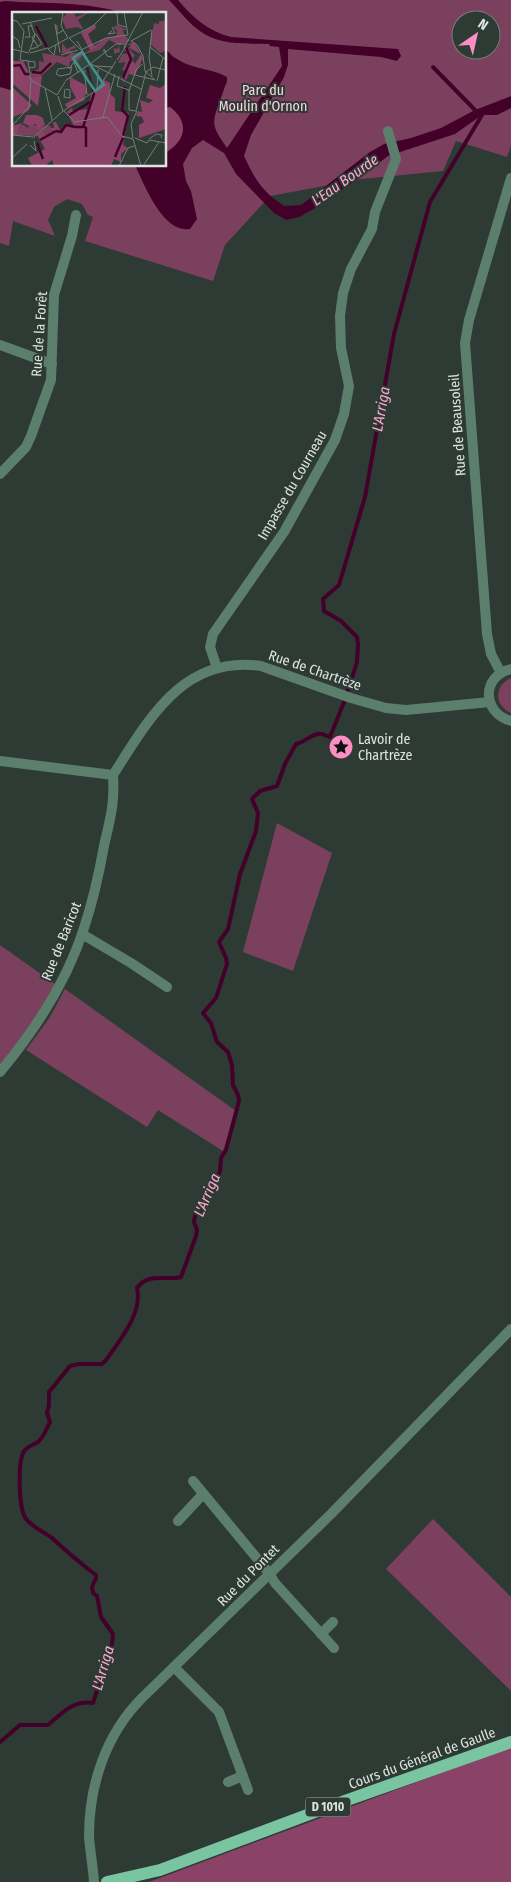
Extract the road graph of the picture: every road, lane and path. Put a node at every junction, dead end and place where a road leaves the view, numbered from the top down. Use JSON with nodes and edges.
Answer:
{"nodes":[{"id":1,"x":388,"y":131,"type":"dead end"},
{"id":2,"x":511,"y":178,"type":"edge"},
{"id":3,"x":76,"y":215,"type":"dead end"},
{"id":4,"x":0,"y":345,"type":"edge"},
{"id":5,"x":52,"y":364,"type":"junction"},
{"id":6,"x":0,"y":474,"type":"edge"},
{"id":7,"x":217,"y":668,"type":"junction"},
{"id":8,"x":511,"y":669,"type":"edge"},
{"id":9,"x":501,"y":673,"type":"junction"},
{"id":10,"x":490,"y":702,"type":"junction"},
{"id":11,"x":511,"y":721,"type":"edge"},
{"id":12,"x":0,"y":761,"type":"edge"},
{"id":13,"x":113,"y":775,"type":"junction"},
{"id":14,"x":82,"y":934,"type":"junction"},
{"id":15,"x":167,"y":987,"type":"dead end"},
{"id":16,"x":0,"y":1072,"type":"edge"},
{"id":17,"x":511,"y":1329,"type":"edge"},
{"id":18,"x":193,"y":1481,"type":"dead end"},
{"id":19,"x":203,"y":1494,"type":"junction"},
{"id":20,"x":178,"y":1521,"type":"dead end"},
{"id":21,"x":269,"y":1573,"type":"junction"},
{"id":22,"x":333,"y":1622,"type":"dead end"},
{"id":23,"x":321,"y":1634,"type":"junction"},
{"id":24,"x":334,"y":1648,"type":"dead end"},
{"id":25,"x":174,"y":1667,"type":"junction"},
{"id":26,"x":511,"y":1742,"type":"edge"},
{"id":27,"x":243,"y":1776,"type":"junction"},
{"id":28,"x":228,"y":1782,"type":"dead end"},
{"id":29,"x":248,"y":1790,"type":"dead end"},
{"id":30,"x":146,"y":1874,"type":"junction"},
{"id":31,"x":94,"y":1882,"type":"edge"},
{"id":32,"x":107,"y":1882,"type":"edge"},
{"id":33,"x":132,"y":1882,"type":"edge"}],
"edges":[{"from":1,"to":7,"type":"street","name":"Impasse du Courneau"},
{"from":2,"to":9,"type":"street","name":"Rue de Beausoleil"},
{"from":3,"to":5,"type":"street","name":"Rue de la Forêt"},
{"from":4,"to":5,"type":"street"},
{"from":5,"to":6,"type":"street","name":"Rue de la Forêt"},
{"from":7,"to":10,"type":"street","name":"Rue de Chartrèze"},
{"from":7,"to":13,"type":"street","name":"Rue de Chartrèze"},
{"from":8,"to":9,"type":"street"},
{"from":9,"to":10,"type":"street"},
{"from":10,"to":11,"type":"street"},
{"from":12,"to":13,"type":"street"},
{"from":13,"to":14,"type":"street","name":"Rue de Baricot"},
{"from":14,"to":15,"type":"street"},
{"from":14,"to":16,"type":"street","name":"Rue de Baricot"},
{"from":17,"to":21,"type":"street","name":"Rue du Pontet"},
{"from":18,"to":19,"type":"street"},
{"from":19,"to":20,"type":"street"},
{"from":19,"to":21,"type":"street"},
{"from":21,"to":23,"type":"street"},
{"from":21,"to":25,"type":"street","name":"Rue du Pontet"},
{"from":22,"to":23,"type":"street"},
{"from":23,"to":24,"type":"street"},
{"from":25,"to":27,"type":"street"},
{"from":25,"to":31,"type":"street","name":"Rue du Pontet"},
{"from":26,"to":30,"type":"main road","name":"Cours du Général de Gaulle","number":"D 1010"},
{"from":27,"to":28,"type":"street"},
{"from":27,"to":29,"type":"street"},
{"from":30,"to":32,"type":"main road","name":"Cours du Général de Gaulle","number":"D 1010"},
{"from":30,"to":33,"type":"main road","name":"Cours du Général de Gaulle","number":"D 1010"}]}
